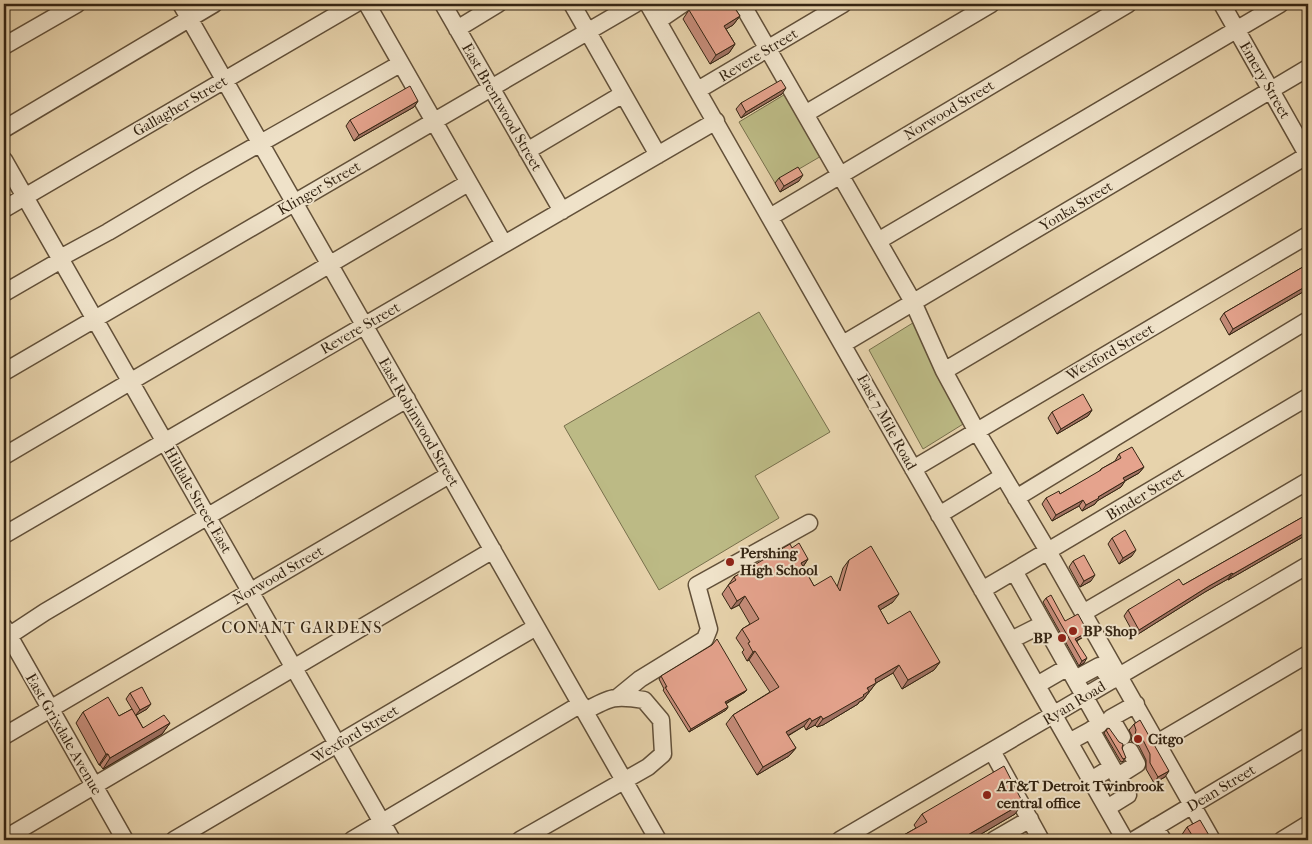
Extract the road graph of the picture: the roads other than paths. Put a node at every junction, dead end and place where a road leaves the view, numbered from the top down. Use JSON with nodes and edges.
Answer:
{"nodes":[{"id":1,"x":77,"y":4,"type":"edge"},
{"id":2,"x":181,"y":4,"type":"edge"},
{"id":3,"x":214,"y":4,"type":"edge"},
{"id":4,"x":355,"y":4,"type":"edge"},
{"id":5,"x":367,"y":4,"type":"edge"},
{"id":6,"x":442,"y":4,"type":"edge"},
{"id":7,"x":498,"y":4,"type":"edge"},
{"id":8,"x":572,"y":4,"type":"edge"},
{"id":9,"x":635,"y":4,"type":"edge"},
{"id":10,"x":648,"y":4,"type":"edge"},
{"id":11,"x":683,"y":4,"type":"edge"},
{"id":12,"x":742,"y":4,"type":"edge"},
{"id":13,"x":843,"y":4,"type":"edge"},
{"id":14,"x":991,"y":4,"type":"edge"},
{"id":15,"x":1128,"y":4,"type":"edge"},
{"id":16,"x":1222,"y":4,"type":"edge"},
{"id":17,"x":1280,"y":4,"type":"edge"},
{"id":18,"x":189,"y":18,"type":"junction"},
{"id":19,"x":658,"y":21,"type":"junction"},
{"id":20,"x":457,"y":29,"type":"junction"},
{"id":21,"x":1237,"y":29,"type":"junction"},
{"id":22,"x":588,"y":32,"type":"junction"},
{"id":23,"x":4,"y":46,"type":"edge"},
{"id":24,"x":767,"y":49,"type":"junction"},
{"id":25,"x":400,"y":64,"type":"junction"},
{"id":26,"x":1308,"y":68,"type":"edge"},
{"id":27,"x":224,"y":80,"type":"junction"},
{"id":28,"x":491,"y":88,"type":"junction"},
{"id":29,"x":698,"y":90,"type":"junction"},
{"id":30,"x":1271,"y":90,"type":"junction"},
{"id":31,"x":623,"y":94,"type":"junction"},
{"id":32,"x":805,"y":114,"type":"junction"},
{"id":33,"x":716,"y":121,"type":"junction"},
{"id":34,"x":433,"y":122,"type":"junction"},
{"id":35,"x":4,"y":129,"type":"edge"},
{"id":36,"x":261,"y":144,"type":"junction"},
{"id":37,"x":527,"y":151,"type":"junction"},
{"id":38,"x":658,"y":155,"type":"junction"},
{"id":39,"x":1308,"y":155,"type":"edge"},
{"id":40,"x":4,"y":160,"type":"edge"},
{"id":41,"x":840,"y":175,"type":"junction"},
{"id":42,"x":468,"y":183,"type":"junction"},
{"id":43,"x":25,"y":196,"type":"junction"},
{"id":44,"x":294,"y":202,"type":"junction"},
{"id":45,"x":4,"y":208,"type":"edge"},
{"id":46,"x":562,"y":211,"type":"junction"},
{"id":47,"x":770,"y":217,"type":"junction"},
{"id":48,"x":1308,"y":235,"type":"edge"},
{"id":49,"x":878,"y":241,"type":"junction"},
{"id":50,"x":504,"y":244,"type":"junction"},
{"id":51,"x":60,"y":259,"type":"junction"},
{"id":52,"x":330,"y":265,"type":"junction"},
{"id":53,"x":4,"y":293,"type":"edge"},
{"id":54,"x":913,"y":302,"type":"junction"},
{"id":55,"x":94,"y":319,"type":"junction"},
{"id":56,"x":1308,"y":320,"type":"edge"},
{"id":57,"x":364,"y":325,"type":"junction"},
{"id":58,"x":843,"y":344,"type":"junction"},
{"id":59,"x":944,"y":371,"type":"junction"},
{"id":60,"x":4,"y":372,"type":"edge"},
{"id":61,"x":130,"y":382,"type":"junction"},
{"id":62,"x":1308,"y":397,"type":"edge"},
{"id":63,"x":406,"y":400,"type":"junction"},
{"id":64,"x":976,"y":430,"type":"junction"},
{"id":65,"x":164,"y":441,"type":"junction"},
{"id":66,"x":4,"y":456,"type":"edge"},
{"id":67,"x":913,"y":469,"type":"junction"},
{"id":68,"x":450,"y":475,"type":"junction"},
{"id":69,"x":1003,"y":476,"type":"junction"},
{"id":70,"x":1308,"y":481,"type":"edge"},
{"id":71,"x":1016,"y":498,"type":"junction"},
{"id":72,"x":939,"y":515,"type":"junction"},
{"id":73,"x":207,"y":517,"type":"junction"},
{"id":74,"x":809,"y":523,"type":"dead end"},
{"id":75,"x":4,"y":535,"type":"edge"},
{"id":76,"x":493,"y":550,"type":"junction"},
{"id":77,"x":1048,"y":551,"type":"junction"},
{"id":78,"x":1308,"y":565,"type":"edge"},
{"id":79,"x":1014,"y":571,"type":"junction"},
{"id":80,"x":982,"y":590,"type":"junction"},
{"id":81,"x":250,"y":591,"type":"junction"},
{"id":82,"x":1084,"y":613,"type":"junction"},
{"id":83,"x":1043,"y":624,"type":"junction"},
{"id":84,"x":536,"y":627,"type":"junction"},
{"id":85,"x":5,"y":634,"type":"edge"},
{"id":86,"x":1011,"y":640,"type":"junction"},
{"id":87,"x":1308,"y":654,"type":"edge"},
{"id":88,"x":294,"y":669,"type":"junction"},
{"id":89,"x":1071,"y":673,"type":"junction"},
{"id":90,"x":1115,"y":679,"type":"junction"},
{"id":91,"x":1037,"y":685,"type":"junction"},
{"id":92,"x":618,"y":697,"type":"junction"},
{"id":93,"x":1085,"y":697,"type":"junction"},
{"id":94,"x":1136,"y":704,"type":"junction"},
{"id":95,"x":583,"y":707,"type":"junction"},
{"id":96,"x":50,"y":709,"type":"junction"},
{"id":97,"x":1053,"y":715,"type":"junction"},
{"id":98,"x":4,"y":736,"type":"edge"},
{"id":99,"x":1308,"y":736,"type":"edge"},
{"id":100,"x":1069,"y":742,"type":"junction"},
{"id":101,"x":1110,"y":743,"type":"junction"},
{"id":102,"x":1157,"y":743,"type":"junction"},
{"id":103,"x":337,"y":744,"type":"junction"},
{"id":104,"x":992,"y":751,"type":"junction"},
{"id":105,"x":624,"y":780,"type":"junction"},
{"id":106,"x":1091,"y":780,"type":"junction"},
{"id":107,"x":94,"y":786,"type":"junction"},
{"id":108,"x":1192,"y":805,"type":"junction"},
{"id":109,"x":1107,"y":808,"type":"junction"},
{"id":110,"x":1030,"y":820,"type":"junction"},
{"id":111,"x":382,"y":823,"type":"junction"},
{"id":112,"x":1308,"y":824,"type":"edge"},
{"id":113,"x":1159,"y":834,"type":"edge"},
{"id":114,"x":4,"y":839,"type":"edge"},
{"id":115,"x":125,"y":840,"type":"edge"},
{"id":116,"x":174,"y":840,"type":"edge"},
{"id":117,"x":352,"y":840,"type":"edge"},
{"id":118,"x":392,"y":840,"type":"edge"},
{"id":119,"x":520,"y":840,"type":"edge"},
{"id":120,"x":658,"y":840,"type":"edge"},
{"id":121,"x":840,"y":840,"type":"edge"},
{"id":122,"x":994,"y":840,"type":"edge"},
{"id":123,"x":1041,"y":840,"type":"edge"},
{"id":124,"x":1125,"y":840,"type":"edge"},
{"id":125,"x":1134,"y":840,"type":"edge"},
{"id":126,"x":1212,"y":840,"type":"edge"},
{"id":127,"x":1282,"y":840,"type":"edge"}],
"edges":[{"from":1,"to":23,"type":"street"},
{"from":2,"to":18,"type":"street","name":"East Robinwood Street"},
{"from":3,"to":18,"type":"street"},
{"from":4,"to":27,"type":"street","name":"Gallagher Street"},
{"from":5,"to":25,"type":"street"},
{"from":6,"to":20,"type":"street","name":"East Brentwood Street"},
{"from":7,"to":20,"type":"street"},
{"from":8,"to":22,"type":"street"},
{"from":9,"to":22,"type":"street","name":"Klinger Street"},
{"from":10,"to":19,"type":"street","name":"East 7 Mile Road"},
{"from":11,"to":19,"type":"street"},
{"from":12,"to":24,"type":"street"},
{"from":13,"to":24,"type":"street","name":"Revere Street"},
{"from":14,"to":32,"type":"street"},
{"from":15,"to":41,"type":"street","name":"Norwood Street"},
{"from":16,"to":21,"type":"street","name":"Emery Street"},
{"from":17,"to":21,"type":"street"},
{"from":18,"to":27,"type":"street","name":"East Robinwood Street"},
{"from":18,"to":35,"type":"street"},
{"from":19,"to":29,"type":"street","name":"East 7 Mile Road"},
{"from":20,"to":28,"type":"street","name":"East Brentwood Street"},
{"from":21,"to":30,"type":"street","name":"Emery Street"},
{"from":21,"to":49,"type":"street"},
{"from":22,"to":28,"type":"street","name":"Klinger Street"},
{"from":22,"to":31,"type":"street"},
{"from":24,"to":29,"type":"street","name":"Revere Street"},
{"from":24,"to":32,"type":"street"},
{"from":25,"to":34,"type":"street"},
{"from":25,"to":36,"type":"street"},
{"from":26,"to":30,"type":"street","name":"Yonka Street"},
{"from":27,"to":36,"type":"street","name":"East Robinwood Street"},
{"from":27,"to":43,"type":"street","name":"Gallagher Street"},
{"from":28,"to":34,"type":"street","name":"Klinger Street"},
{"from":28,"to":37,"type":"street","name":"East Brentwood Street"},
{"from":29,"to":33,"type":"street","name":"East 7 Mile Road"},
{"from":30,"to":39,"type":"street","name":"Emery Street"},
{"from":30,"to":54,"type":"street","name":"Yonka Street"},
{"from":31,"to":37,"type":"street"},
{"from":31,"to":38,"type":"street"},
{"from":32,"to":41,"type":"street"},
{"from":33,"to":38,"type":"street","name":"Revere Street"},
{"from":33,"to":47,"type":"street","name":"East 7 Mile Road"},
{"from":34,"to":42,"type":"street"},
{"from":34,"to":44,"type":"street","name":"Klinger Street"},
{"from":36,"to":44,"type":"street","name":"East Robinwood Street"},
{"from":36,"to":51,"type":"street"},
{"from":37,"to":46,"type":"street","name":"East Brentwood Street"},
{"from":38,"to":46,"type":"street","name":"Revere Street"},
{"from":39,"to":59,"type":"street"},
{"from":40,"to":43,"type":"street","name":"Hildale Street East"},
{"from":41,"to":47,"type":"street","name":"Norwood Street"},
{"from":41,"to":49,"type":"street"},
{"from":42,"to":50,"type":"street"},
{"from":42,"to":52,"type":"street"},
{"from":43,"to":45,"type":"street","name":"Gallagher Street"},
{"from":43,"to":51,"type":"street","name":"Hildale Street East"},
{"from":44,"to":52,"type":"street","name":"East Robinwood Street"},
{"from":44,"to":55,"type":"street","name":"Klinger Street"},
{"from":46,"to":50,"type":"street","name":"Revere Street"},
{"from":47,"to":58,"type":"street","name":"East 7 Mile Road"},
{"from":48,"to":64,"type":"street","name":"Wexford Street"},
{"from":49,"to":54,"type":"street"},
{"from":50,"to":57,"type":"street","name":"Revere Street"},
{"from":51,"to":53,"type":"street"},
{"from":51,"to":55,"type":"street","name":"Hildale Street East"},
{"from":52,"to":57,"type":"street","name":"East Robinwood Street"},
{"from":52,"to":61,"type":"street"},
{"from":54,"to":58,"type":"street","name":"Yonka Street"},
{"from":54,"to":59,"type":"street"},
{"from":55,"to":60,"type":"street","name":"Klinger Street"},
{"from":55,"to":61,"type":"street","name":"Hildale Street East"},
{"from":56,"to":71,"type":"street"},
{"from":57,"to":63,"type":"street","name":"East Robinwood Street"},
{"from":57,"to":65,"type":"street","name":"Revere Street"},
{"from":58,"to":67,"type":"street","name":"East 7 Mile Road"},
{"from":59,"to":64,"type":"street"},
{"from":61,"to":65,"type":"street","name":"Hildale Street East"},
{"from":61,"to":66,"type":"street"},
{"from":62,"to":77,"type":"street","name":"Binder Street"},
{"from":63,"to":68,"type":"street","name":"East Robinwood Street"},
{"from":63,"to":73,"type":"street"},
{"from":64,"to":67,"type":"street","name":"Wexford Street"},
{"from":64,"to":69,"type":"street"},
{"from":65,"to":73,"type":"street","name":"Hildale Street East"},
{"from":65,"to":75,"type":"street","name":"Revere Street"},
{"from":67,"to":72,"type":"street","name":"East 7 Mile Road"},
{"from":68,"to":76,"type":"street","name":"East Robinwood Street"},
{"from":68,"to":81,"type":"street","name":"Norwood Street"},
{"from":69,"to":71,"type":"street"},
{"from":69,"to":72,"type":"street"},
{"from":70,"to":82,"type":"street"},
{"from":71,"to":77,"type":"street"},
{"from":72,"to":80,"type":"street","name":"East 7 Mile Road"},
{"from":73,"to":81,"type":"street","name":"Hildale Street East"},
{"from":73,"to":85,"type":"street"},
{"from":74,"to":92,"type":"street"},
{"from":76,"to":84,"type":"street","name":"East Robinwood Street"},
{"from":76,"to":88,"type":"street"},
{"from":77,"to":79,"type":"street","name":"Binder Street"},
{"from":77,"to":82,"type":"street"},
{"from":78,"to":90,"type":"street","name":"Ryan Road"},
{"from":79,"to":80,"type":"street","name":"Binder Street"},
{"from":79,"to":83,"type":"street"},
{"from":80,"to":86,"type":"street","name":"East 7 Mile Road"},
{"from":81,"to":88,"type":"street","name":"Hildale Street East"},
{"from":81,"to":96,"type":"street","name":"Norwood Street"},
{"from":82,"to":90,"type":"street"},
{"from":83,"to":86,"type":"street"},
{"from":83,"to":89,"type":"street"},
{"from":84,"to":95,"type":"street","name":"East Robinwood Street"},
{"from":84,"to":103,"type":"street","name":"Wexford Street"},
{"from":85,"to":96,"type":"street","name":"East Grixdale Avenue"},
{"from":86,"to":91,"type":"street","name":"East 7 Mile Road"},
{"from":87,"to":102,"type":"street"},
{"from":88,"to":103,"type":"street","name":"Hildale Street East"},
{"from":88,"to":107,"type":"street"},
{"from":89,"to":90,"type":"street"},
{"from":89,"to":91,"type":"street"},
{"from":89,"to":93,"type":"street"},
{"from":90,"to":93,"type":"street","name":"Ryan Road"},
{"from":90,"to":94,"type":"street"},
{"from":91,"to":97,"type":"street","name":"East 7 Mile Road"},
{"from":92,"to":95,"type":"street"},
{"from":92,"to":105,"type":"street"},
{"from":93,"to":97,"type":"street","name":"Ryan Road"},
{"from":93,"to":101,"type":"street"},
{"from":94,"to":101,"type":"street"},
{"from":94,"to":102,"type":"street"},
{"from":95,"to":105,"type":"street","name":"East Robinwood Street"},
{"from":95,"to":111,"type":"street"},
{"from":96,"to":98,"type":"street","name":"Norwood Street"},
{"from":96,"to":107,"type":"street","name":"East Grixdale Avenue"},
{"from":97,"to":100,"type":"street","name":"East 7 Mile Road"},
{"from":97,"to":104,"type":"street","name":"Ryan Road"},
{"from":99,"to":108,"type":"street","name":"Dean Street"},
{"from":100,"to":101,"type":"street"},
{"from":100,"to":106,"type":"street","name":"East 7 Mile Road"},
{"from":101,"to":106,"type":"street"},
{"from":101,"to":109,"type":"street"},
{"from":102,"to":108,"type":"street"},
{"from":103,"to":111,"type":"street","name":"Hildale Street East"},
{"from":103,"to":116,"type":"street","name":"Wexford Street"},
{"from":104,"to":110,"type":"street"},
{"from":104,"to":121,"type":"street","name":"Ryan Road"},
{"from":105,"to":119,"type":"street"},
{"from":105,"to":120,"type":"street","name":"East Robinwood Street"},
{"from":106,"to":109,"type":"street","name":"East 7 Mile Road"},
{"from":107,"to":114,"type":"street"},
{"from":107,"to":115,"type":"street","name":"East Grixdale Avenue"},
{"from":108,"to":113,"type":"street","name":"Dean Street"},
{"from":108,"to":126,"type":"street"},
{"from":109,"to":124,"type":"street","name":"East 7 Mile Road"},
{"from":110,"to":122,"type":"street"},
{"from":110,"to":123,"type":"street"},
{"from":111,"to":117,"type":"street"},
{"from":111,"to":118,"type":"street","name":"Hildale Street East"},
{"from":112,"to":127,"type":"street"},
{"from":113,"to":125,"type":"street","name":"Dean Street"}]}
